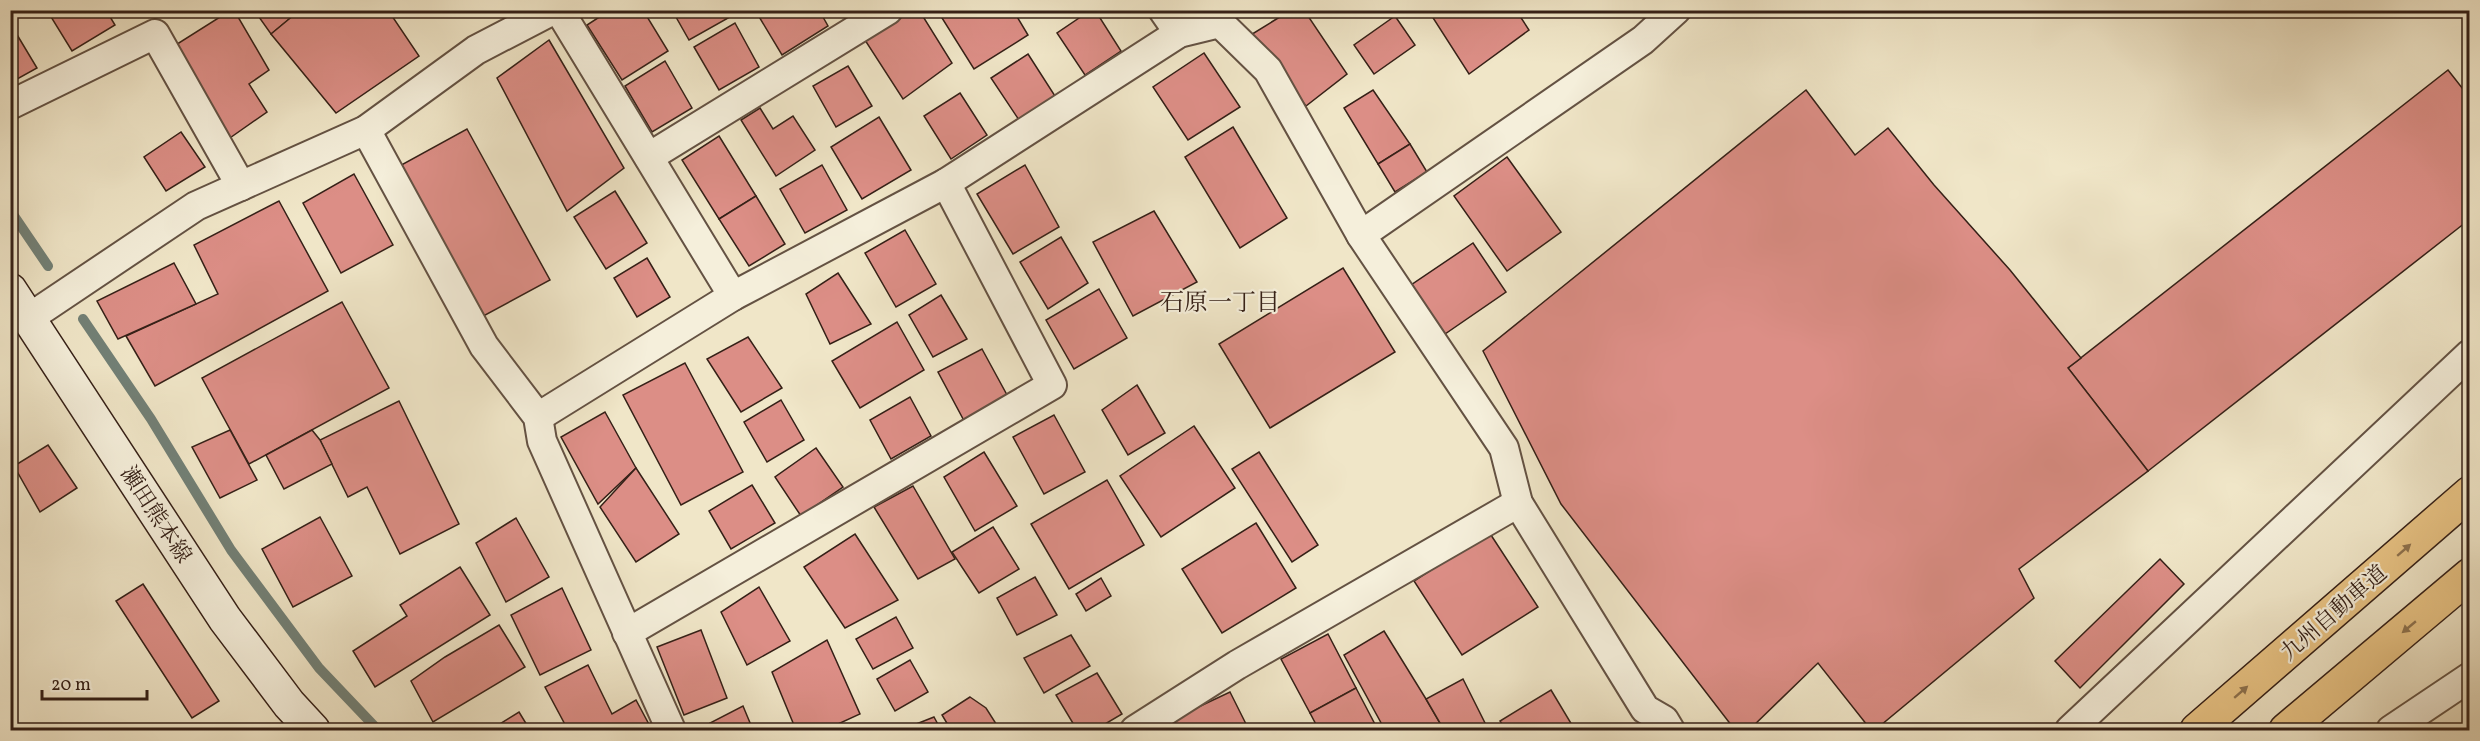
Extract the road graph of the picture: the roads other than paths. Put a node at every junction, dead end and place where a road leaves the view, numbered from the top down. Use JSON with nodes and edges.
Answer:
{"nodes":[{"id":1,"x":888,"y":10,"type":"edge"},
{"id":2,"x":1163,"y":10,"type":"edge"},
{"id":3,"x":1676,"y":10,"type":"edge"},
{"id":4,"x":547,"y":12,"type":"edge"},
{"id":5,"x":1179,"y":33,"type":"junction"},
{"id":6,"x":10,"y":105,"type":"edge"},
{"id":7,"x":366,"y":130,"type":"junction"},
{"id":8,"x":649,"y":157,"type":"junction"},
{"id":9,"x":946,"y":183,"type":"junction"},
{"id":10,"x":242,"y":186,"type":"junction"},
{"id":11,"x":1361,"y":235,"type":"junction"},
{"id":12,"x":10,"y":290,"type":"edge"},
{"id":13,"x":734,"y":296,"type":"junction"},
{"id":14,"x":29,"y":318,"type":"junction"},
{"id":15,"x":2469,"y":354,"type":"edge"},
{"id":16,"x":538,"y":417,"type":"junction"},
{"id":17,"x":2469,"y":493,"type":"edge"},
{"id":18,"x":1518,"y":503,"type":"junction"},
{"id":19,"x":2469,"y":576,"type":"edge"},
{"id":20,"x":627,"y":633,"type":"junction"},
{"id":21,"x":2469,"y":677,"type":"edge"},
{"id":22,"x":313,"y":730,"type":"edge"},
{"id":23,"x":671,"y":730,"type":"edge"},
{"id":24,"x":1135,"y":730,"type":"edge"},
{"id":25,"x":1670,"y":730,"type":"edge"},
{"id":26,"x":2070,"y":730,"type":"edge"},
{"id":27,"x":2197,"y":730,"type":"edge"},
{"id":28,"x":2286,"y":730,"type":"edge"},
{"id":29,"x":2391,"y":730,"type":"edge"}],
"edges":[{"from":1,"to":8,"type":"street"},
{"from":2,"to":5,"type":"street"},
{"from":3,"to":11,"type":"street"},
{"from":4,"to":7,"type":"street"},
{"from":4,"to":8,"type":"street"},
{"from":5,"to":9,"type":"street"},
{"from":5,"to":11,"type":"street"},
{"from":6,"to":10,"type":"street"},
{"from":7,"to":10,"type":"street"},
{"from":7,"to":16,"type":"street"},
{"from":8,"to":13,"type":"street"},
{"from":9,"to":13,"type":"street"},
{"from":9,"to":20,"type":"street"},
{"from":10,"to":14,"type":"street"},
{"from":11,"to":18,"type":"street"},
{"from":12,"to":14,"type":"main road","name":"瀬田熊本線"},
{"from":13,"to":16,"type":"street"},
{"from":14,"to":22,"type":"main road","name":"瀬田熊本線"},
{"from":15,"to":26,"type":"street"},
{"from":16,"to":20,"type":"street"},
{"from":27,"to":17,"type":"highway","name":"九州自動車道","one_way":true},
{"from":18,"to":24,"type":"street"},
{"from":18,"to":25,"type":"street"},
{"from":19,"to":28,"type":"highway","one_way":true},
{"from":20,"to":23,"type":"street"},
{"from":21,"to":29,"type":"street"}]}
